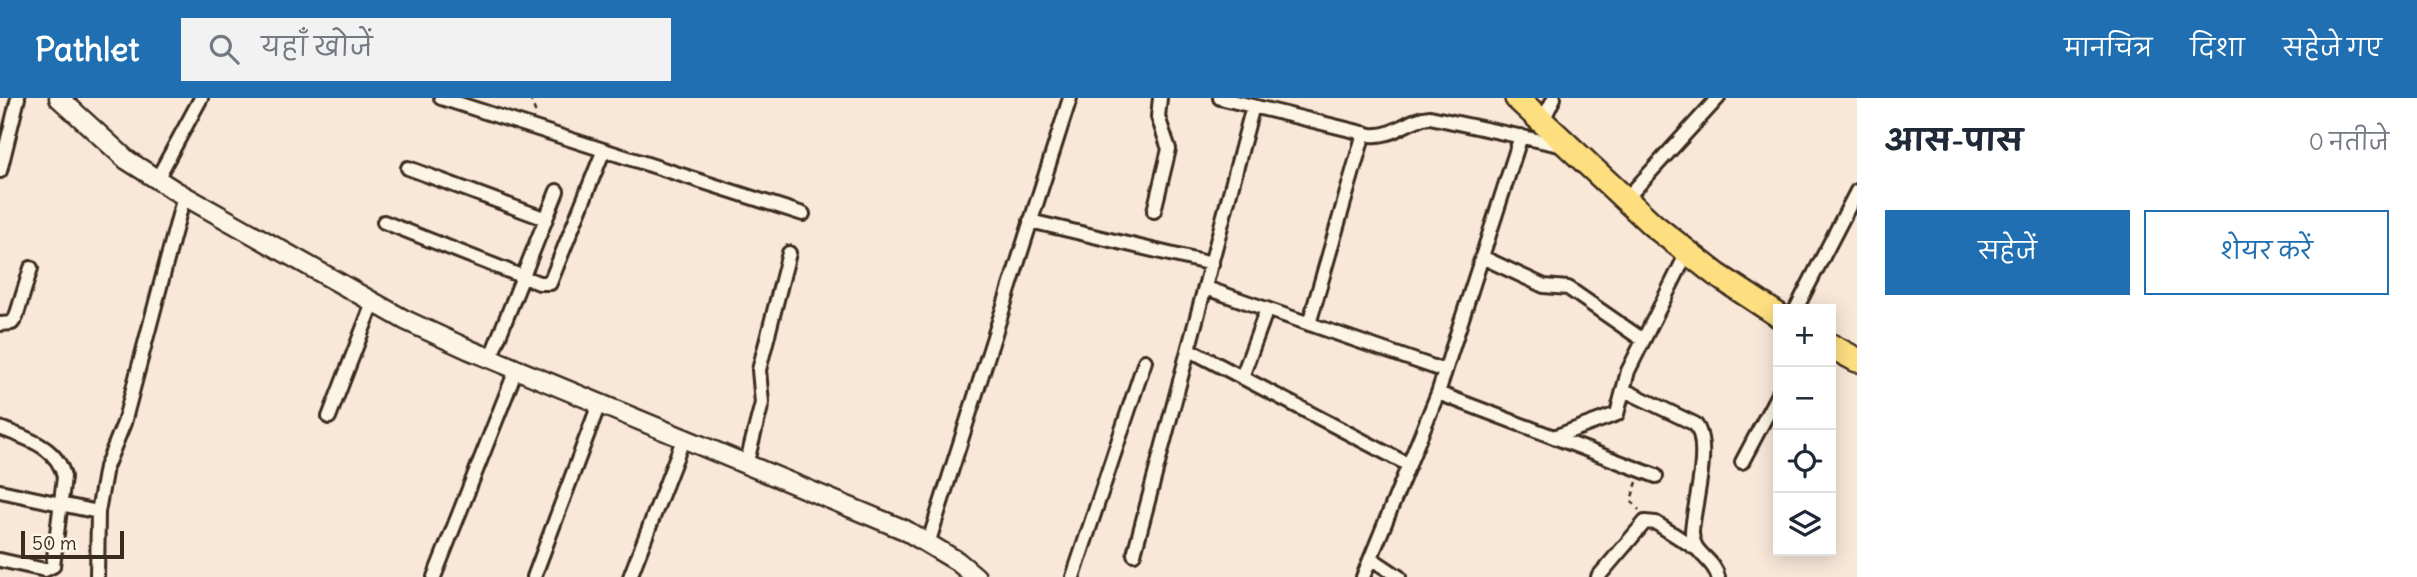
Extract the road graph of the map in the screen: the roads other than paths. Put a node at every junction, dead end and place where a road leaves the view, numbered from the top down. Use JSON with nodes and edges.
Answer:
{"nodes":[{"id":1,"x":18,"y":98,"type":"edge"},
{"id":2,"x":59,"y":98,"type":"edge"},
{"id":3,"x":201,"y":98,"type":"edge"},
{"id":4,"x":442,"y":98,"type":"edge"},
{"id":5,"x":1070,"y":98,"type":"edge"},
{"id":6,"x":1160,"y":98,"type":"edge"},
{"id":7,"x":1220,"y":98,"type":"edge"},
{"id":8,"x":1517,"y":98,"type":"edge"},
{"id":9,"x":1554,"y":98,"type":"edge"},
{"id":10,"x":1718,"y":98,"type":"edge"},
{"id":11,"x":1245,"y":102,"type":"edge"},
{"id":12,"x":1542,"y":122,"type":"junction"},
{"id":13,"x":1364,"y":133,"type":"junction"},
{"id":14,"x":1521,"y":136,"type":"junction"},
{"id":15,"x":1569,"y":147,"type":"junction"},
{"id":16,"x":603,"y":152,"type":"junction"},
{"id":17,"x":2,"y":156,"type":"edge"},
{"id":18,"x":408,"y":168,"type":"dead end"},
{"id":19,"x":0,"y":171,"type":"edge"},
{"id":20,"x":157,"y":179,"type":"junction"},
{"id":21,"x":557,"y":191,"type":"dead end"},
{"id":22,"x":1857,"y":191,"type":"edge"},
{"id":23,"x":184,"y":196,"type":"junction"},
{"id":24,"x":1625,"y":200,"type":"junction"},
{"id":25,"x":1154,"y":211,"type":"dead end"},
{"id":26,"x":803,"y":214,"type":"dead end"},
{"id":27,"x":546,"y":219,"type":"junction"},
{"id":28,"x":1030,"y":221,"type":"junction"},
{"id":29,"x":384,"y":222,"type":"dead end"},
{"id":30,"x":789,"y":253,"type":"dead end"},
{"id":31,"x":1687,"y":253,"type":"junction"},
{"id":32,"x":1482,"y":257,"type":"junction"},
{"id":33,"x":1212,"y":264,"type":"junction"},
{"id":34,"x":31,"y":268,"type":"dead end"},
{"id":35,"x":523,"y":277,"type":"junction"},
{"id":36,"x":1206,"y":288,"type":"junction"},
{"id":37,"x":373,"y":303,"type":"junction"},
{"id":38,"x":1799,"y":304,"type":"edge"},
{"id":39,"x":1267,"y":309,"type":"junction"},
{"id":40,"x":1773,"y":312,"type":"edge"},
{"id":41,"x":0,"y":324,"type":"edge"},
{"id":42,"x":1309,"y":324,"type":"junction"},
{"id":43,"x":1643,"y":340,"type":"junction"},
{"id":44,"x":1836,"y":348,"type":"edge"},
{"id":45,"x":1190,"y":350,"type":"junction"},
{"id":46,"x":490,"y":359,"type":"junction"},
{"id":47,"x":1857,"y":359,"type":"edge"},
{"id":48,"x":1145,"y":361,"type":"dead end"},
{"id":49,"x":516,"y":370,"type":"junction"},
{"id":50,"x":1445,"y":371,"type":"junction"},
{"id":51,"x":1242,"y":377,"type":"junction"},
{"id":52,"x":1624,"y":390,"type":"junction"},
{"id":53,"x":1438,"y":393,"type":"junction"},
{"id":54,"x":1773,"y":403,"type":"edge"},
{"id":55,"x":599,"y":404,"type":"junction"},
{"id":56,"x":329,"y":417,"type":"dead end"},
{"id":57,"x":0,"y":428,"type":"edge"},
{"id":58,"x":1554,"y":437,"type":"junction"},
{"id":59,"x":684,"y":440,"type":"junction"},
{"id":60,"x":1742,"y":462,"type":"dead end"},
{"id":61,"x":746,"y":465,"type":"junction"},
{"id":62,"x":1409,"y":465,"type":"junction"},
{"id":63,"x":1651,"y":474,"type":"road end"},
{"id":64,"x":0,"y":491,"type":"edge"},
{"id":65,"x":63,"y":506,"type":"junction"},
{"id":66,"x":98,"y":512,"type":"junction"},
{"id":67,"x":928,"y":544,"type":"junction"},
{"id":68,"x":1695,"y":548,"type":"junction"},
{"id":69,"x":1134,"y":554,"type":"dead end"},
{"id":70,"x":1372,"y":559,"type":"junction"},
{"id":71,"x":0,"y":560,"type":"edge"},
{"id":72,"x":97,"y":577,"type":"edge"},
{"id":73,"x":434,"y":577,"type":"edge"},
{"id":74,"x":534,"y":577,"type":"edge"},
{"id":75,"x":630,"y":577,"type":"edge"},
{"id":76,"x":976,"y":577,"type":"edge"},
{"id":77,"x":1073,"y":577,"type":"edge"},
{"id":78,"x":1363,"y":577,"type":"edge"},
{"id":79,"x":1399,"y":577,"type":"edge"},
{"id":80,"x":1598,"y":577,"type":"edge"},
{"id":81,"x":1718,"y":577,"type":"edge"}],
"edges":[{"from":1,"to":17,"type":"street"},
{"from":2,"to":20,"type":"street"},
{"from":3,"to":20,"type":"street"},
{"from":4,"to":16,"type":"street"},
{"from":5,"to":28,"type":"street"},
{"from":6,"to":25,"type":"street"},
{"from":7,"to":11,"type":"street"},
{"from":8,"to":12,"type":"highway"},
{"from":9,"to":12,"type":"street"},
{"from":10,"to":24,"type":"street"},
{"from":11,"to":13,"type":"street"},
{"from":11,"to":33,"type":"street"},
{"from":12,"to":15,"type":"highway"},
{"from":13,"to":14,"type":"street"},
{"from":13,"to":42,"type":"street"},
{"from":14,"to":15,"type":"street"},
{"from":14,"to":32,"type":"street"},
{"from":15,"to":24,"type":"highway"},
{"from":16,"to":26,"type":"street"},
{"from":16,"to":35,"type":"street"},
{"from":17,"to":19,"type":"street"},
{"from":18,"to":27,"type":"street"},
{"from":20,"to":23,"type":"street"},
{"from":21,"to":27,"type":"street"},
{"from":22,"to":38,"type":"street"},
{"from":23,"to":37,"type":"street"},
{"from":23,"to":66,"type":"street"},
{"from":24,"to":31,"type":"highway"},
{"from":27,"to":35,"type":"street"},
{"from":28,"to":33,"type":"street"},
{"from":28,"to":67,"type":"street"},
{"from":29,"to":35,"type":"street"},
{"from":30,"to":61,"type":"street"},
{"from":31,"to":40,"type":"highway"},
{"from":31,"to":43,"type":"street"},
{"from":32,"to":43,"type":"street"},
{"from":32,"to":50,"type":"street"},
{"from":33,"to":36,"type":"street"},
{"from":34,"to":41,"type":"street"},
{"from":35,"to":46,"type":"street"},
{"from":36,"to":39,"type":"street"},
{"from":36,"to":45,"type":"street"},
{"from":37,"to":46,"type":"street"},
{"from":37,"to":56,"type":"street"},
{"from":39,"to":42,"type":"street"},
{"from":39,"to":51,"type":"street"},
{"from":42,"to":50,"type":"street"},
{"from":43,"to":52,"type":"street"},
{"from":44,"to":47,"type":"highway"},
{"from":45,"to":51,"type":"street"},
{"from":45,"to":69,"type":"street"},
{"from":46,"to":49,"type":"street"},
{"from":48,"to":77,"type":"street"},
{"from":49,"to":55,"type":"street"},
{"from":49,"to":73,"type":"street"},
{"from":50,"to":53,"type":"street"},
{"from":51,"to":62,"type":"street"},
{"from":52,"to":58,"type":"street"},
{"from":52,"to":68,"type":"street"},
{"from":53,"to":58,"type":"street"},
{"from":53,"to":62,"type":"street"},
{"from":54,"to":60,"type":"street"},
{"from":55,"to":59,"type":"street"},
{"from":55,"to":74,"type":"street"},
{"from":57,"to":65,"type":"street"},
{"from":58,"to":63,"type":"street"},
{"from":59,"to":61,"type":"street"},
{"from":59,"to":75,"type":"street"},
{"from":61,"to":67,"type":"street"},
{"from":62,"to":70,"type":"street"},
{"from":64,"to":65,"type":"street"},
{"from":65,"to":66,"type":"street"},
{"from":65,"to":71,"type":"street"},
{"from":66,"to":72,"type":"street"},
{"from":67,"to":76,"type":"street"},
{"from":68,"to":80,"type":"street"},
{"from":68,"to":81,"type":"street"},
{"from":70,"to":78,"type":"street"},
{"from":70,"to":79,"type":"street"}]}
